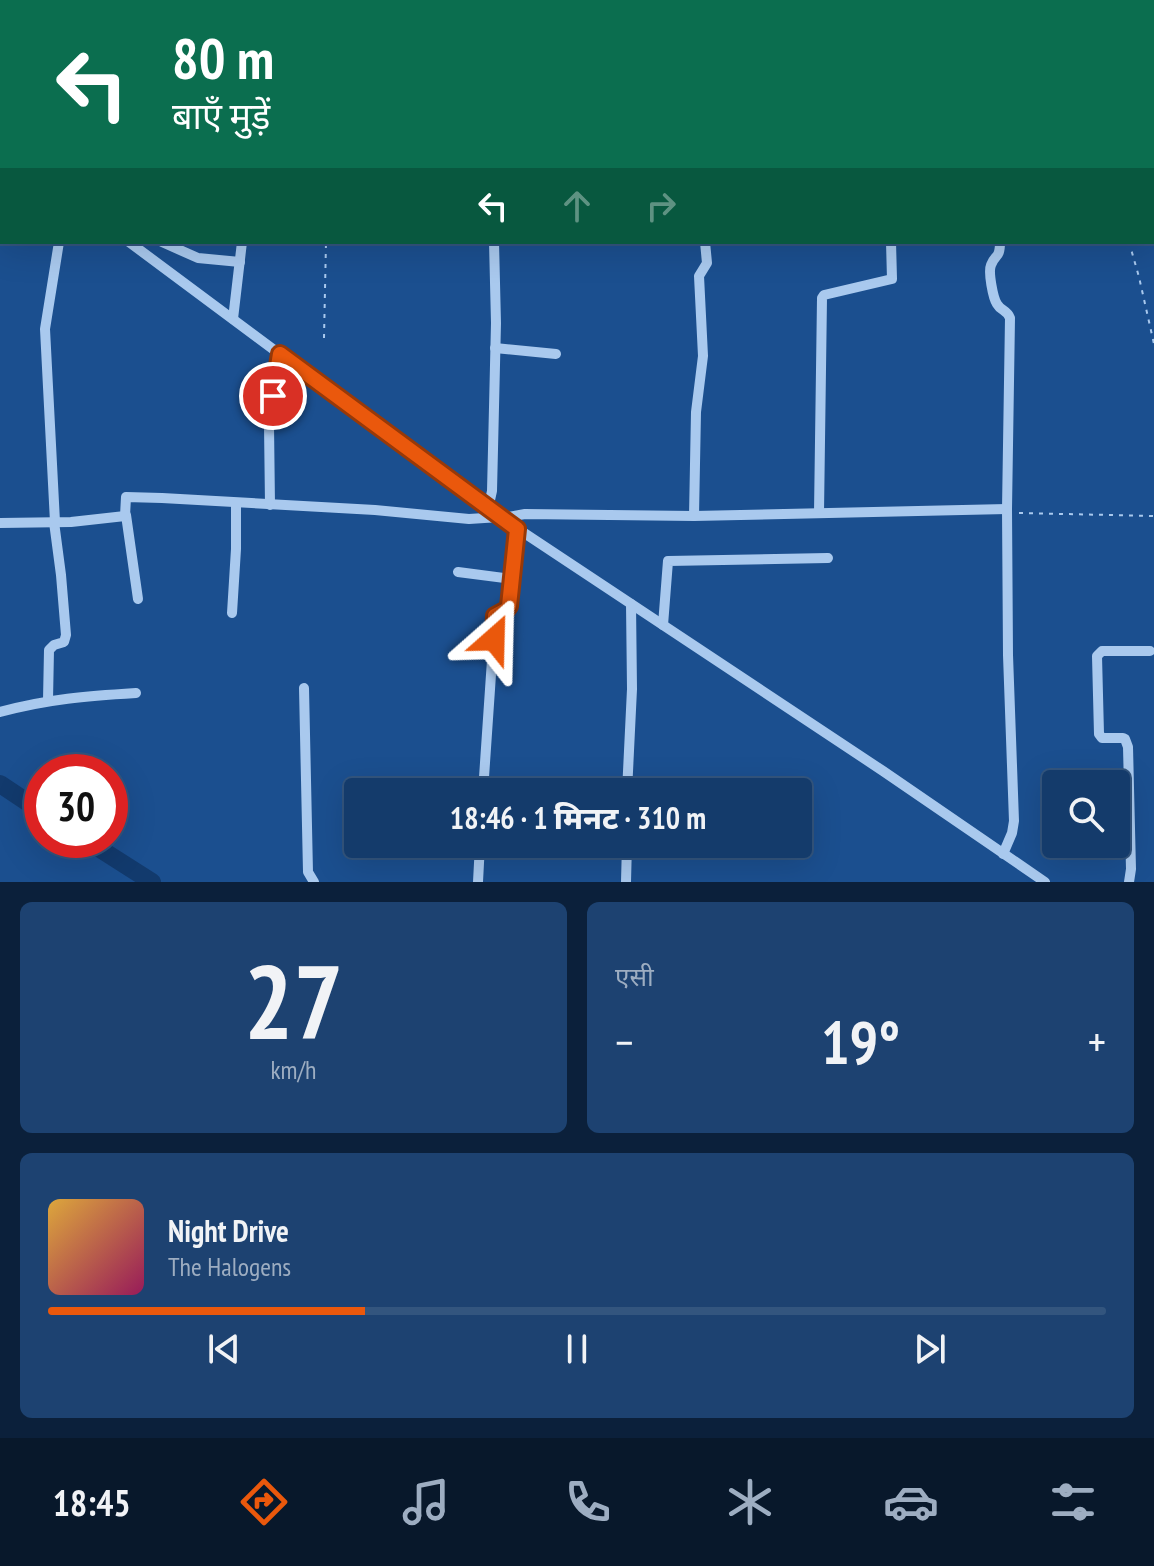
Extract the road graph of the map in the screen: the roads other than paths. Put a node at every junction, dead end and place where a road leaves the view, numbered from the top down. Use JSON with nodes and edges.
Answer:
{"nodes":[{"id":1,"x":59,"y":244,"type":"edge"},
{"id":2,"x":132,"y":244,"type":"edge"},
{"id":3,"x":166,"y":244,"type":"edge"},
{"id":4,"x":242,"y":244,"type":"edge"},
{"id":5,"x":494,"y":244,"type":"edge"},
{"id":6,"x":705,"y":244,"type":"edge"},
{"id":7,"x":891,"y":244,"type":"edge"},
{"id":8,"x":1000,"y":244,"type":"edge"},
{"id":9,"x":240,"y":262,"type":"junction"},
{"id":10,"x":233,"y":319,"type":"junction"},
{"id":11,"x":495,"y":348,"type":"junction"},
{"id":12,"x":280,"y":354,"type":"junction"},
{"id":13,"x":556,"y":354,"type":"dead end"},
{"id":14,"x":236,"y":503,"type":"junction"},
{"id":15,"x":270,"y":505,"type":"junction"},
{"id":16,"x":488,"y":509,"type":"junction"},
{"id":17,"x":1007,"y":511,"type":"junction"},
{"id":18,"x":819,"y":513,"type":"junction"},
{"id":19,"x":126,"y":515,"type":"junction"},
{"id":20,"x":694,"y":516,"type":"junction"},
{"id":21,"x":501,"y":518,"type":"junction"},
{"id":22,"x":54,"y":522,"type":"junction"},
{"id":23,"x":0,"y":523,"type":"edge"},
{"id":24,"x":517,"y":529,"type":"junction"},
{"id":25,"x":828,"y":558,"type":"dead end"},
{"id":26,"x":458,"y":572,"type":"dead end"},
{"id":27,"x":512,"y":579,"type":"junction"},
{"id":28,"x":138,"y":599,"type":"dead end"},
{"id":29,"x":631,"y":604,"type":"junction"},
{"id":30,"x":232,"y":613,"type":"dead end"},
{"id":31,"x":663,"y":625,"type":"junction"},
{"id":32,"x":1150,"y":651,"type":"dead end"},
{"id":33,"x":304,"y":688,"type":"dead end"},
{"id":34,"x":136,"y":693,"type":"dead end"},
{"id":35,"x":48,"y":700,"type":"junction"},
{"id":36,"x":0,"y":712,"type":"edge"},
{"id":37,"x":484,"y":778,"type":"edge"},
{"id":38,"x":628,"y":778,"type":"edge"},
{"id":39,"x":1003,"y":854,"type":"junction"},
{"id":40,"x":479,"y":858,"type":"edge"},
{"id":41,"x":627,"y":858,"type":"edge"},
{"id":42,"x":1032,"y":878,"type":"edge"},
{"id":43,"x":314,"y":882,"type":"edge"},
{"id":44,"x":478,"y":882,"type":"edge"},
{"id":45,"x":626,"y":882,"type":"edge"},
{"id":46,"x":1045,"y":882,"type":"edge"},
{"id":47,"x":1129,"y":882,"type":"edge"}],
"edges":[{"from":1,"to":22,"type":"street"},
{"from":2,"to":10,"type":"street"},
{"from":3,"to":9,"type":"street"},
{"from":4,"to":9,"type":"street"},
{"from":5,"to":11,"type":"street"},
{"from":6,"to":20,"type":"street"},
{"from":7,"to":18,"type":"street"},
{"from":8,"to":17,"type":"street"},
{"from":9,"to":10,"type":"street"},
{"from":10,"to":12,"type":"street"},
{"from":11,"to":13,"type":"street"},
{"from":11,"to":16,"type":"street"},
{"from":12,"to":15,"type":"street"},
{"from":12,"to":16,"type":"street"},
{"from":14,"to":15,"type":"street"},
{"from":14,"to":19,"type":"street"},
{"from":14,"to":30,"type":"street"},
{"from":15,"to":21,"type":"street"},
{"from":16,"to":21,"type":"street"},
{"from":17,"to":18,"type":"street"},
{"from":17,"to":39,"type":"street"},
{"from":18,"to":20,"type":"street"},
{"from":19,"to":22,"type":"street"},
{"from":19,"to":28,"type":"street"},
{"from":20,"to":21,"type":"street"},
{"from":21,"to":24,"type":"street"},
{"from":22,"to":23,"type":"street"},
{"from":22,"to":35,"type":"street"},
{"from":24,"to":27,"type":"street"},
{"from":24,"to":29,"type":"street"},
{"from":25,"to":31,"type":"street"},
{"from":26,"to":27,"type":"street"},
{"from":27,"to":37,"type":"street"},
{"from":29,"to":31,"type":"street"},
{"from":29,"to":38,"type":"street"},
{"from":31,"to":39,"type":"street"},
{"from":32,"to":47,"type":"street"},
{"from":33,"to":43,"type":"street"},
{"from":34,"to":35,"type":"street"},
{"from":35,"to":36,"type":"street"},
{"from":39,"to":42,"type":"street"},
{"from":40,"to":44,"type":"street"},
{"from":41,"to":45,"type":"street"},
{"from":42,"to":46,"type":"street"}]}
